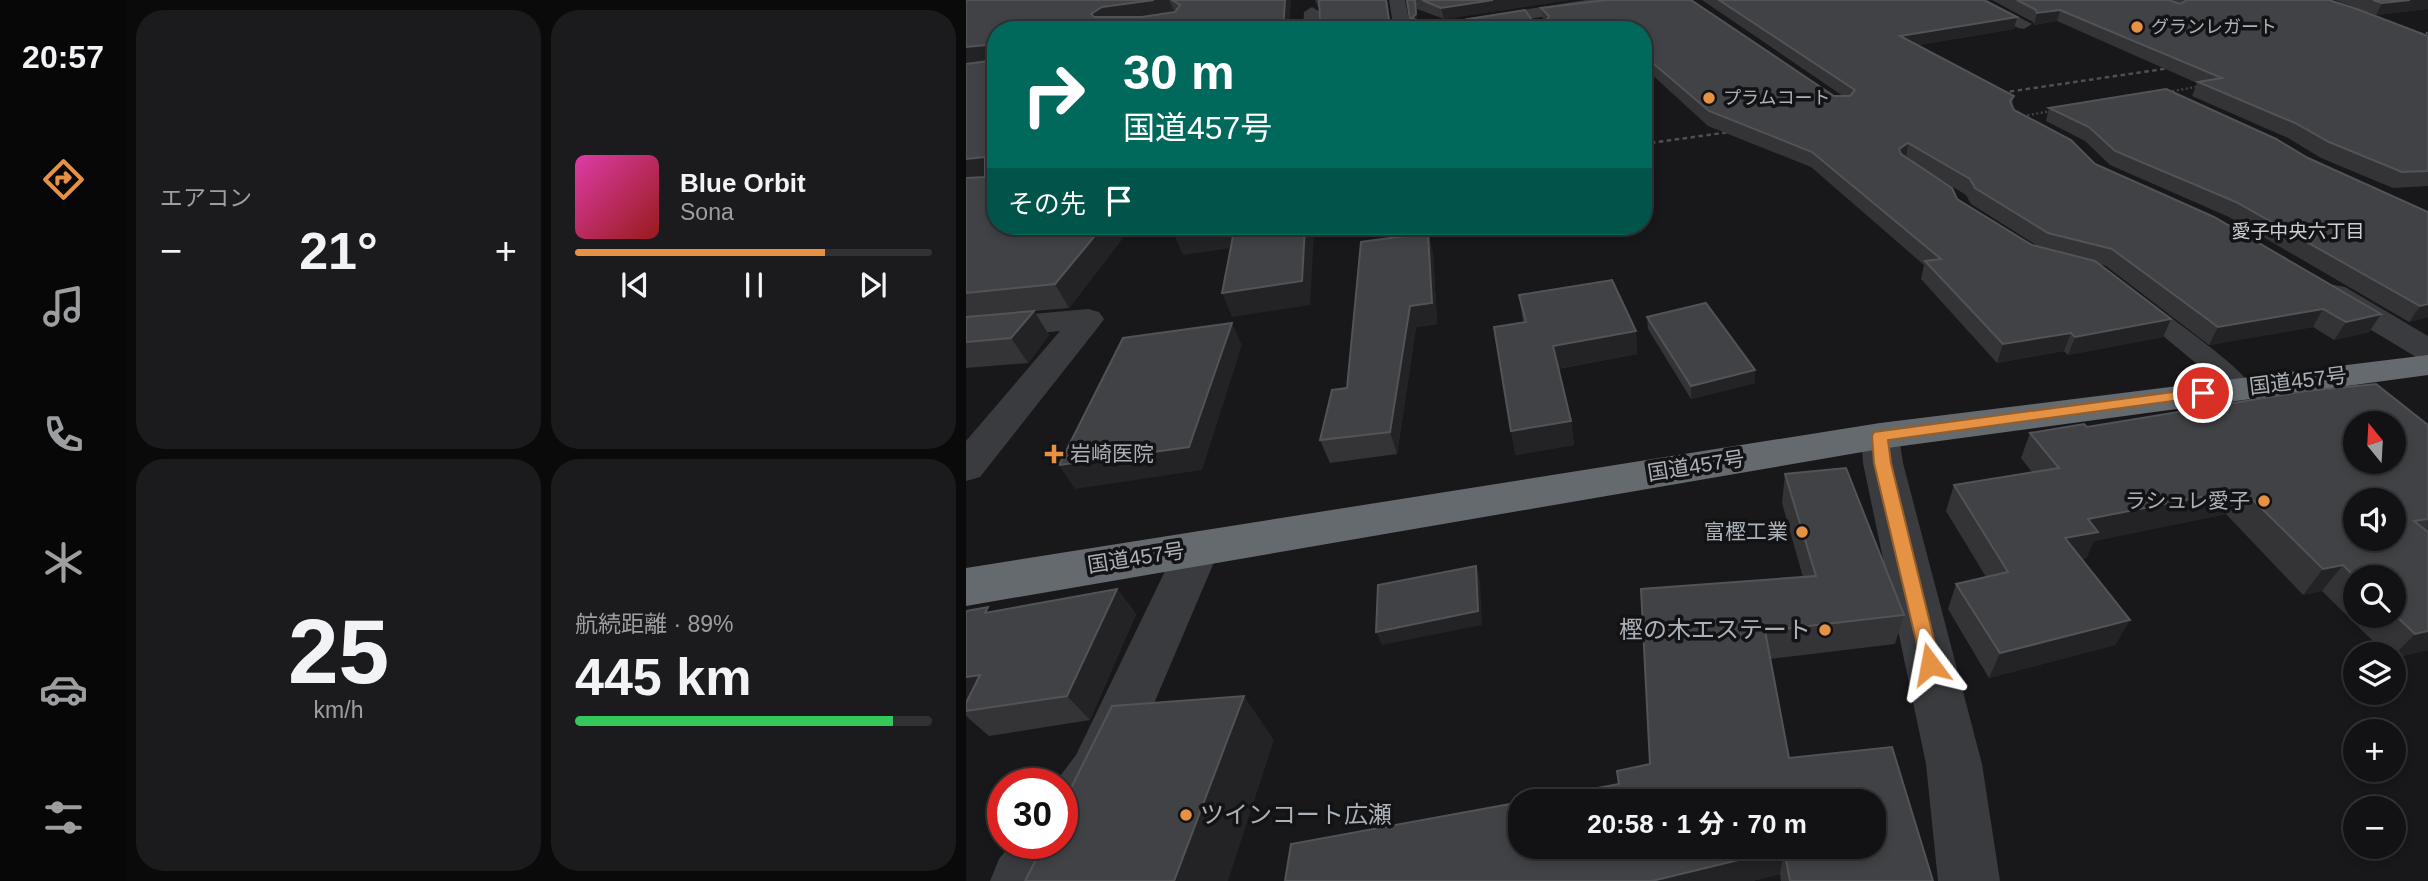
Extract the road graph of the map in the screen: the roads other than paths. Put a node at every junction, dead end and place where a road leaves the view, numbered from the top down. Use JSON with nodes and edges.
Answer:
{"nodes":[{"id":1,"x":1639,"y":0,"type":"edge"},
{"id":2,"x":1973,"y":0,"type":"edge"},
{"id":3,"x":1401,"y":2,"type":"edge"},
{"id":4,"x":1402,"y":21,"type":"edge"},
{"id":5,"x":1505,"y":21,"type":"edge"},
{"id":6,"x":2024,"y":24,"type":"edge"},
{"id":7,"x":2314,"y":282,"type":"edge"},
{"id":8,"x":2128,"y":296,"type":"edge"},
{"id":9,"x":966,"y":330,"type":"edge"},
{"id":10,"x":2428,"y":350,"type":"edge"},
{"id":11,"x":2428,"y":365,"type":"edge"},
{"id":12,"x":2241,"y":388,"type":"junction"},
{"id":13,"x":1880,"y":436,"type":"junction"},
{"id":14,"x":966,"y":467,"type":"edge"},
{"id":15,"x":1198,"y":548,"type":"junction"},
{"id":16,"x":966,"y":587,"type":"edge"},
{"id":17,"x":1078,"y":799,"type":"edge"},
{"id":18,"x":1037,"y":859,"type":"edge"},
{"id":19,"x":1021,"y":881,"type":"edge"},
{"id":20,"x":1969,"y":881,"type":"edge"}],
"edges":[{"from":1,"to":5,"type":"street"},
{"from":2,"to":6,"type":"street"},
{"from":3,"to":4,"type":"street"},
{"from":7,"to":10,"type":"street"},
{"from":8,"to":12,"type":"lane"},
{"from":9,"to":14,"type":"street"},
{"from":11,"to":12,"type":"highway","name":"国道457号"},
{"from":12,"to":13,"type":"highway","name":"国道457号"},
{"from":13,"to":15,"type":"highway","name":"国道457号"},
{"from":13,"to":20,"type":"street"},
{"from":15,"to":16,"type":"highway","name":"国道457号"},
{"from":15,"to":17,"type":"street"},
{"from":18,"to":19,"type":"street"}]}
